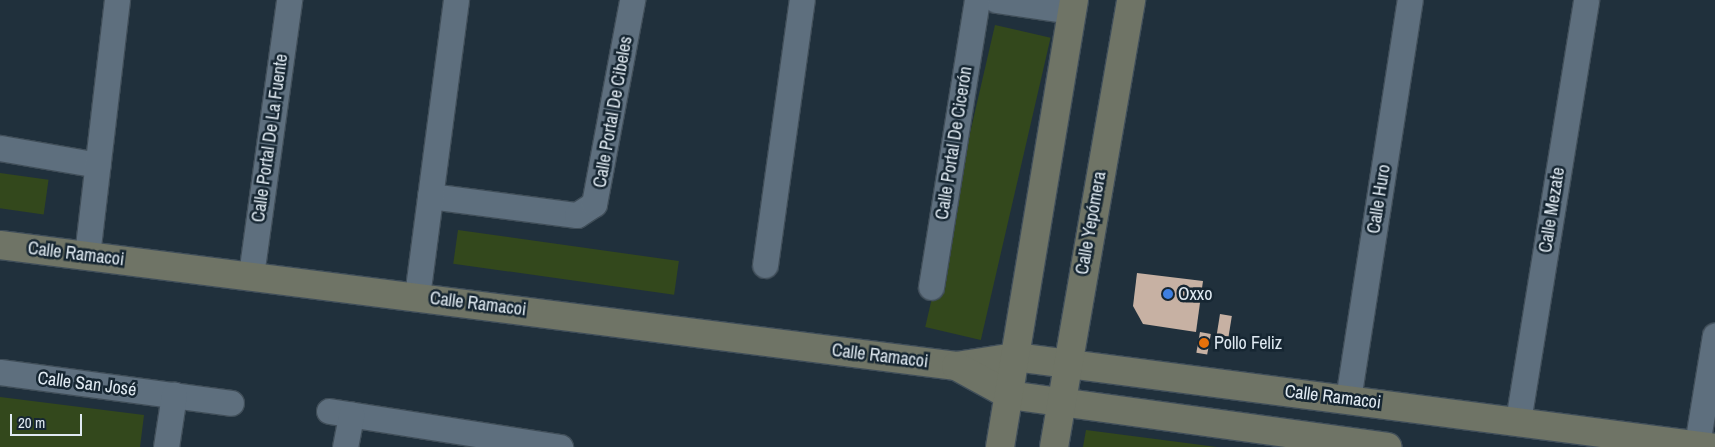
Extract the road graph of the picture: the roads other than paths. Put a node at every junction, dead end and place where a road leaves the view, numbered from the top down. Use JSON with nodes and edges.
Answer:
{"nodes":[{"id":1,"x":117,"y":0,"type":"edge"},
{"id":2,"x":289,"y":0,"type":"edge"},
{"id":3,"x":456,"y":0,"type":"edge"},
{"id":4,"x":632,"y":0,"type":"edge"},
{"id":5,"x":802,"y":0,"type":"edge"},
{"id":6,"x":977,"y":0,"type":"edge"},
{"id":7,"x":996,"y":0,"type":"edge"},
{"id":8,"x":1131,"y":0,"type":"edge"},
{"id":9,"x":1410,"y":0,"type":"edge"},
{"id":10,"x":1586,"y":0,"type":"edge"},
{"id":11,"x":1073,"y":5,"type":"edge"},
{"id":12,"x":0,"y":148,"type":"edge"},
{"id":13,"x":98,"y":166,"type":"junction"},
{"id":14,"x":430,"y":196,"type":"junction"},
{"id":15,"x":0,"y":244,"type":"edge"},
{"id":16,"x":87,"y":255,"type":"junction"},
{"id":17,"x":765,"y":264,"type":"dead end"},
{"id":18,"x":251,"y":275,"type":"junction"},
{"id":19,"x":932,"y":287,"type":"dead end"},
{"id":20,"x":417,"y":296,"type":"junction"},
{"id":21,"x":1715,"y":335,"type":"edge"},
{"id":22,"x":1015,"y":357,"type":"junction"},
{"id":23,"x":1067,"y":365,"type":"junction"},
{"id":24,"x":956,"y":366,"type":"junction"},
{"id":25,"x":0,"y":372,"type":"edge"},
{"id":26,"x":174,"y":395,"type":"junction"},
{"id":27,"x":1009,"y":395,"type":"junction"},
{"id":28,"x":1348,"y":399,"type":"junction"},
{"id":29,"x":231,"y":403,"type":"dead end"},
{"id":30,"x":1062,"y":403,"type":"junction"},
{"id":31,"x":1518,"y":420,"type":"junction"},
{"id":32,"x":1703,"y":446,"type":"edge"},
{"id":33,"x":166,"y":447,"type":"edge"},
{"id":34,"x":345,"y":447,"type":"edge"},
{"id":35,"x":560,"y":447,"type":"edge"},
{"id":36,"x":1000,"y":447,"type":"edge"},
{"id":37,"x":1054,"y":447,"type":"edge"},
{"id":38,"x":1387,"y":447,"type":"edge"}],
"edges":[{"from":1,"to":13,"type":"street"},
{"from":2,"to":18,"type":"street","name":"Calle Portal De La Fuente"},
{"from":3,"to":14,"type":"street"},
{"from":4,"to":14,"type":"street","name":"Calle Portal De Cibeles"},
{"from":5,"to":17,"type":"street"},
{"from":6,"to":19,"type":"street","name":"Calle Portal De Cicerón"},
{"from":7,"to":11,"type":"street"},
{"from":8,"to":23,"type":"street","name":"Calle Yepómera"},
{"from":9,"to":28,"type":"street","name":"Calle Huro"},
{"from":10,"to":31,"type":"street","name":"Calle Mezate"},
{"from":11,"to":22,"type":"street"},
{"from":12,"to":13,"type":"street"},
{"from":13,"to":16,"type":"street"},
{"from":14,"to":20,"type":"street"},
{"from":15,"to":16,"type":"street","name":"Calle Ramacoi"},
{"from":16,"to":18,"type":"street","name":"Calle Ramacoi"},
{"from":18,"to":20,"type":"street","name":"Calle Ramacoi"},
{"from":20,"to":24,"type":"street","name":"Calle Ramacoi"},
{"from":21,"to":32,"type":"street"},
{"from":22,"to":23,"type":"street","name":"Calle Ramacoi"},
{"from":22,"to":24,"type":"street","name":"Calle Ramacoi"},
{"from":22,"to":27,"type":"street"},
{"from":23,"to":28,"type":"street","name":"Calle Ramacoi"},
{"from":23,"to":30,"type":"street","name":"Calle Yepómera"},
{"from":24,"to":27,"type":"street","name":"Calle Ramacoi"},
{"from":25,"to":26,"type":"street","name":"Calle San José"},
{"from":26,"to":29,"type":"street","name":"Calle San José"},
{"from":26,"to":33,"type":"street"},
{"from":27,"to":30,"type":"street","name":"Calle Ramacoi"},
{"from":27,"to":36,"type":"street"},
{"from":28,"to":31,"type":"street","name":"Calle Ramacoi"},
{"from":30,"to":37,"type":"street","name":"Calle Yepómera"},
{"from":30,"to":38,"type":"street","name":"Calle Ramacoi"},
{"from":31,"to":32,"type":"street","name":"Calle Ramacoi"},
{"from":34,"to":35,"type":"street"}]}
